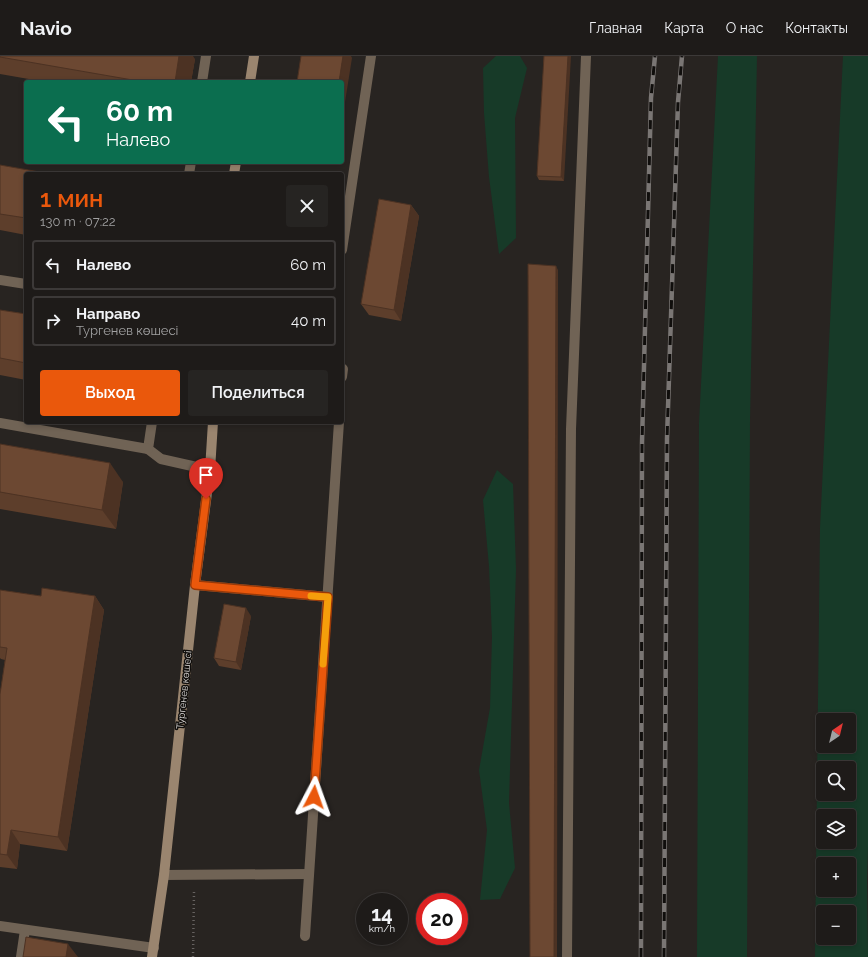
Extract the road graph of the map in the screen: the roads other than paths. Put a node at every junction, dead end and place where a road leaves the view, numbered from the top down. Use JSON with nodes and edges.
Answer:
{"nodes":[{"id":1,"x":206,"y":56,"type":"edge"},
{"id":2,"x":254,"y":56,"type":"edge"},
{"id":3,"x":371,"y":56,"type":"edge"},
{"id":4,"x":586,"y":56,"type":"edge"},
{"id":5,"x":202,"y":80,"type":"edge"},
{"id":6,"x":250,"y":80,"type":"edge"},
{"id":7,"x":344,"y":237,"type":"edge"},
{"id":8,"x":0,"y":280,"type":"edge"},
{"id":9,"x":24,"y":284,"type":"edge"},
{"id":10,"x":0,"y":424,"type":"edge"},
{"id":11,"x":152,"y":424,"type":"edge"},
{"id":12,"x":213,"y":424,"type":"edge"},
{"id":13,"x":339,"y":424,"type":"edge"},
{"id":14,"x":148,"y":449,"type":"junction"},
{"id":15,"x":210,"y":470,"type":"junction"},
{"id":16,"x":195,"y":585,"type":"junction"},
{"id":17,"x":328,"y":597,"type":"junction"},
{"id":18,"x":309,"y":874,"type":"junction"},
{"id":19,"x":164,"y":875,"type":"junction"},
{"id":20,"x":0,"y":926,"type":"edge"},
{"id":21,"x":25,"y":930,"type":"junction"},
{"id":22,"x":305,"y":936,"type":"dead end"},
{"id":23,"x":153,"y":952,"type":"edge"},
{"id":24,"x":21,"y":957,"type":"edge"},
{"id":25,"x":567,"y":957,"type":"edge"}],
"edges":[{"from":1,"to":5,"type":"lane"},
{"from":2,"to":6,"type":"main road"},
{"from":3,"to":7,"type":"lane"},
{"from":4,"to":25,"type":"lane"},
{"from":8,"to":9,"type":"lane"},
{"from":10,"to":14,"type":"lane"},
{"from":11,"to":14,"type":"lane"},
{"from":12,"to":15,"type":"main road","name":"Тургенев көшесі"},
{"from":13,"to":17,"type":"lane"},
{"from":14,"to":15,"type":"lane"},
{"from":15,"to":16,"type":"main road","name":"Тургенев көшесі"},
{"from":16,"to":17,"type":"lane"},
{"from":16,"to":19,"type":"main road","name":"Тургенев көшесі"},
{"from":17,"to":18,"type":"lane"},
{"from":18,"to":19,"type":"lane"},
{"from":18,"to":22,"type":"lane"},
{"from":19,"to":23,"type":"main road","name":"Тургенев көшесі"},
{"from":20,"to":21,"type":"lane"},
{"from":21,"to":23,"type":"lane"},
{"from":21,"to":24,"type":"lane"}]}
